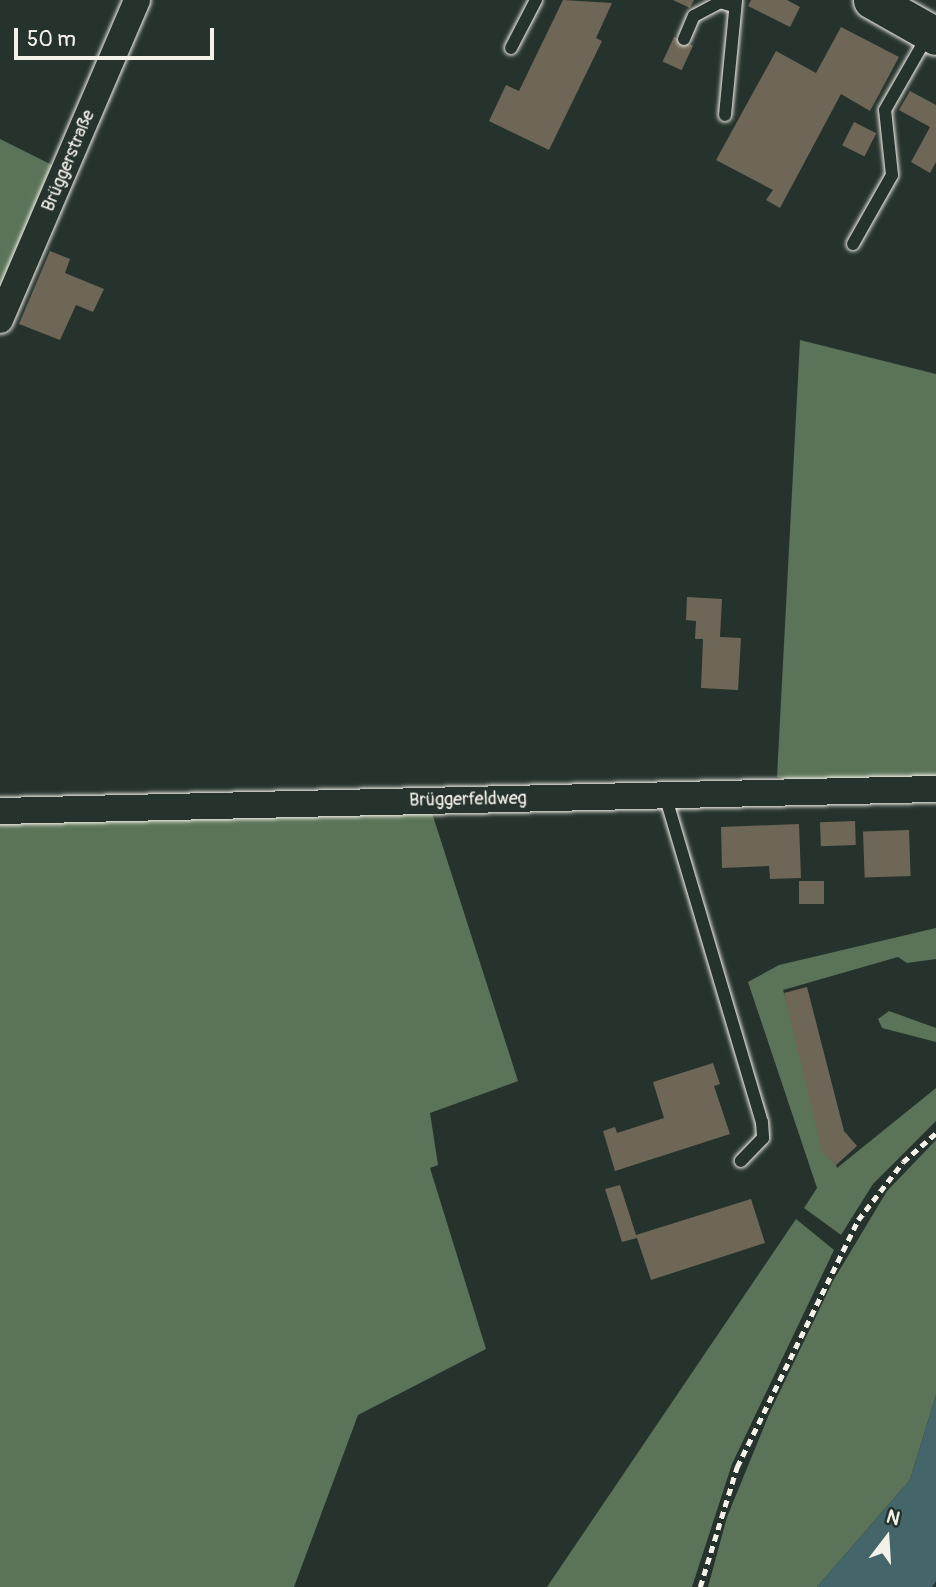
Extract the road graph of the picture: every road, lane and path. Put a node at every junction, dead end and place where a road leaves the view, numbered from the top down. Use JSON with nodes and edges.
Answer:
{"nodes":[{"id":1,"x":136,"y":0,"type":"edge"},
{"id":2,"x":536,"y":0,"type":"edge"},
{"id":3,"x":872,"y":0,"type":"edge"},
{"id":4,"x":734,"y":3,"type":"edge"},
{"id":5,"x":933,"y":34,"type":"edge"},
{"id":6,"x":684,"y":39,"type":"dead end"},
{"id":7,"x":511,"y":48,"type":"dead end"},
{"id":8,"x":725,"y":115,"type":"dead end"},
{"id":9,"x":853,"y":244,"type":"dead end"},
{"id":10,"x":0,"y":320,"type":"edge"},
{"id":11,"x":936,"y":789,"type":"edge"},
{"id":12,"x":665,"y":795,"type":"junction"},
{"id":13,"x":0,"y":811,"type":"edge"},
{"id":14,"x":936,"y":1133,"type":"edge"},
{"id":15,"x":741,"y":1161,"type":"dead end"},
{"id":16,"x":700,"y":1587,"type":"edge"}],
"edges":[{"from":1,"to":10,"type":"street","name":"Brüggerstraße"},
{"from":2,"to":7,"type":"lane"},
{"from":3,"to":5,"type":"main road"},
{"from":4,"to":6,"type":"lane"},
{"from":4,"to":8,"type":"lane"},
{"from":5,"to":9,"type":"lane"},
{"from":11,"to":12,"type":"street","name":"Brüggerfeldweg"},
{"from":12,"to":13,"type":"street","name":"Brüggerfeldweg"},
{"from":12,"to":15,"type":"lane"},
{"from":14,"to":16,"type":"path"}]}
